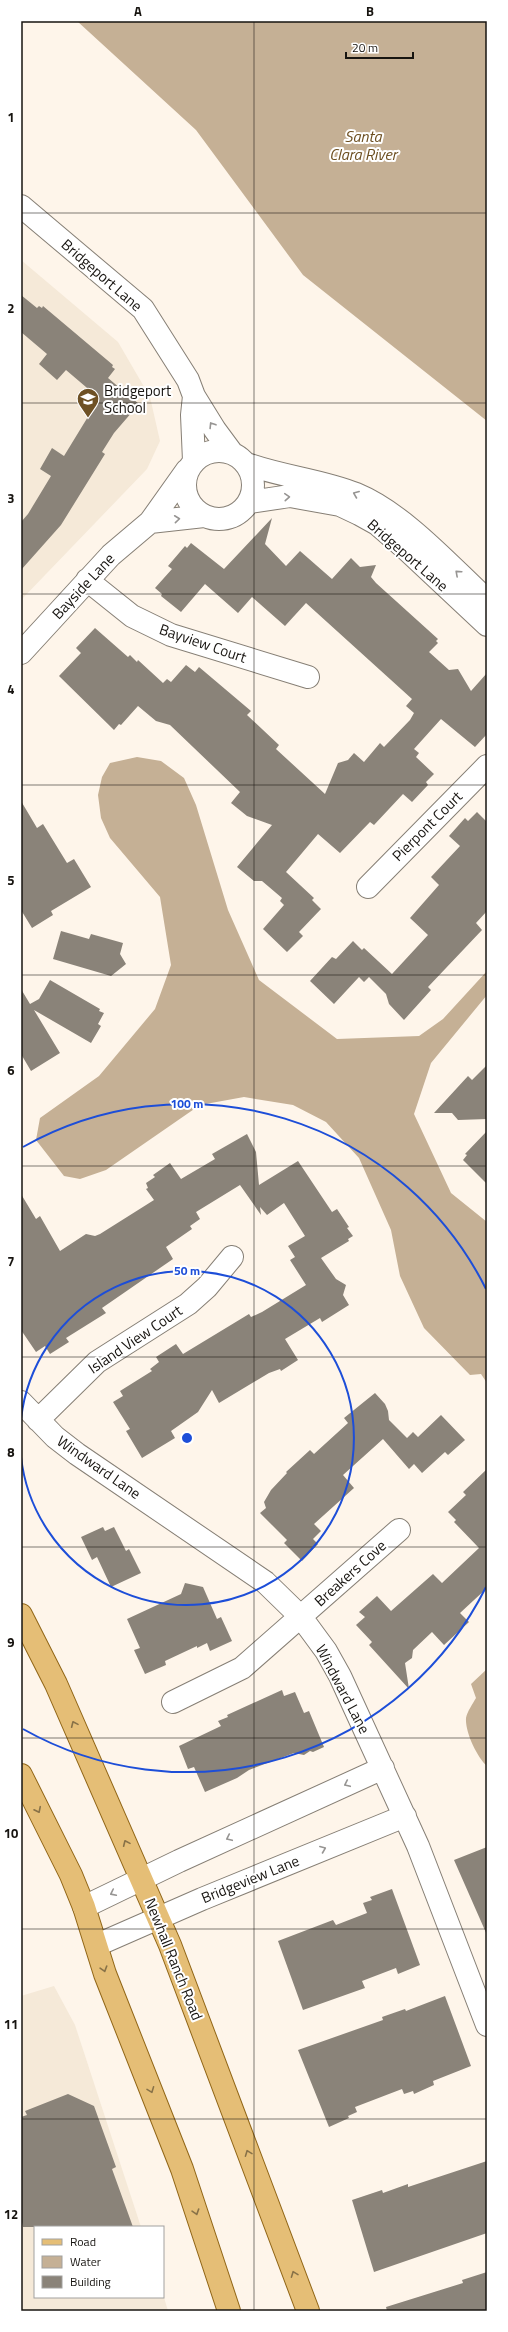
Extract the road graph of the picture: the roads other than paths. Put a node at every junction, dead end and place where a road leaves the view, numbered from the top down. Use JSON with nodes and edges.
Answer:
{"nodes":[{"id":1,"x":21,"y":206,"type":"edge"},
{"id":2,"x":194,"y":396,"type":"junction"},
{"id":3,"x":240,"y":458,"type":"junction"},
{"id":4,"x":190,"y":465,"type":"junction"},
{"id":5,"x":249,"y":502,"type":"junction"},
{"id":6,"x":204,"y":516,"type":"junction"},
{"id":7,"x":150,"y":522,"type":"junction"},
{"id":8,"x":87,"y":580,"type":"junction"},
{"id":9,"x":487,"y":600,"type":"edge"},
{"id":10,"x":487,"y":625,"type":"edge"},
{"id":11,"x":21,"y":653,"type":"edge"},
{"id":12,"x":308,"y":677,"type":"dead end"},
{"id":13,"x":487,"y":766,"type":"edge"},
{"id":14,"x":368,"y":887,"type":"dead end"},
{"id":15,"x":232,"y":1258,"type":"dead end"},
{"id":16,"x":21,"y":1402,"type":"edge"},
{"id":17,"x":38,"y":1420,"type":"junction"},
{"id":18,"x":399,"y":1530,"type":"dead end"},
{"id":19,"x":21,"y":1615,"type":"edge"},
{"id":20,"x":301,"y":1617,"type":"junction"},
{"id":21,"x":173,"y":1702,"type":"dead end"},
{"id":22,"x":383,"y":1768,"type":"junction"},
{"id":23,"x":21,"y":1775,"type":"edge"},
{"id":24,"x":405,"y":1816,"type":"junction"},
{"id":25,"x":142,"y":1879,"type":"junction"},
{"id":26,"x":84,"y":1907,"type":"junction"},
{"id":27,"x":158,"y":1917,"type":"junction"},
{"id":28,"x":97,"y":1945,"type":"junction"},
{"id":29,"x":487,"y":2025,"type":"edge"},
{"id":30,"x":229,"y":2311,"type":"edge"},
{"id":31,"x":308,"y":2311,"type":"edge"}],
"edges":[{"from":1,"to":2,"type":"street","name":"Bridgeport Lane"},
{"from":3,"to":2,"type":"street","name":"Bridgeport Lane","one_way":true},
{"from":2,"to":4,"type":"street","name":"Bridgeport Lane"},
{"from":3,"to":4,"type":"street"},
{"from":3,"to":5,"type":"street"},
{"from":9,"to":3,"type":"street","name":"Bridgeport Lane","one_way":true},
{"from":4,"to":6,"type":"street"},
{"from":4,"to":7,"type":"street","name":"Bayside Lane"},
{"from":5,"to":6,"type":"street"},
{"from":5,"to":10,"type":"street","name":"Bridgeport Lane","one_way":true},
{"from":7,"to":6,"type":"street","one_way":true},
{"from":7,"to":8,"type":"street","name":"Bayside Lane"},
{"from":8,"to":11,"type":"street","name":"Bayside Lane"},
{"from":8,"to":12,"type":"street","name":"Bayview Court"},
{"from":13,"to":14,"type":"street","name":"Pierpont Court"},
{"from":15,"to":17,"type":"street","name":"Island View Court"},
{"from":16,"to":17,"type":"street","name":"Windward Lane"},
{"from":17,"to":20,"type":"street","name":"Windward Lane"},
{"from":18,"to":20,"type":"street","name":"Breakers Cove"},
{"from":25,"to":19,"type":"main road","name":"Newhall Ranch Road","one_way":true},
{"from":20,"to":21,"type":"street","name":"Breakers Cove"},
{"from":20,"to":22,"type":"street","name":"Windward Lane"},
{"from":22,"to":24,"type":"street","name":"Windward Lane"},
{"from":22,"to":25,"type":"street","one_way":true},
{"from":23,"to":26,"type":"main road","one_way":true},
{"from":27,"to":24,"type":"street","name":"Bridgeview Lane","one_way":true},
{"from":24,"to":29,"type":"street","name":"Windward Lane"},
{"from":25,"to":26,"type":"street","one_way":true},
{"from":25,"to":27,"type":"main road","name":"Newhall Ranch Road"},
{"from":26,"to":28,"type":"main road"},
{"from":27,"to":28,"type":"street","name":"Bridgeview Lane"},
{"from":31,"to":27,"type":"main road","name":"Newhall Ranch Road","one_way":true},
{"from":28,"to":30,"type":"main road","one_way":true}]}
